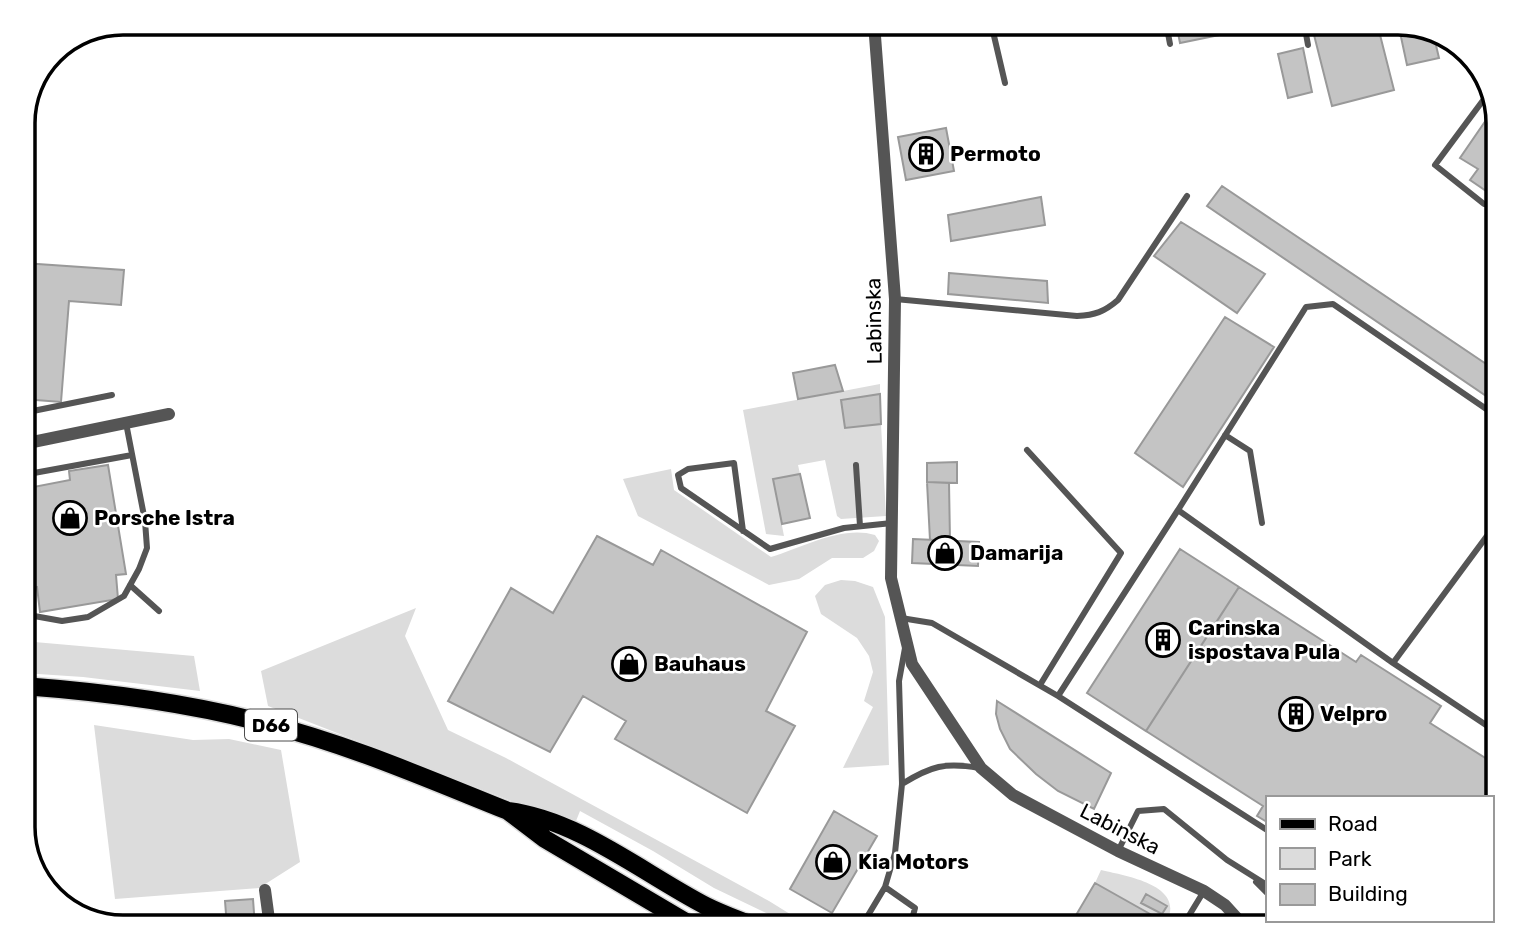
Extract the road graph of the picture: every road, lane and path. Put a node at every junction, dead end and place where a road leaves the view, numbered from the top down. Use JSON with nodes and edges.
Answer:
{"nodes":[{"id":1,"x":875,"y":35,"type":"edge"},
{"id":2,"x":994,"y":35,"type":"edge"},
{"id":3,"x":1168,"y":35,"type":"edge"},
{"id":4,"x":1306,"y":35,"type":"edge"},
{"id":5,"x":1170,"y":44,"type":"dead end"},
{"id":6,"x":1308,"y":46,"type":"dead end"},
{"id":7,"x":1005,"y":83,"type":"dead end"},
{"id":8,"x":1483,"y":101,"type":"edge"},
{"id":9,"x":1187,"y":195,"type":"dead end"},
{"id":10,"x":1484,"y":204,"type":"dead end"},
{"id":11,"x":895,"y":299,"type":"junction"},
{"id":12,"x":112,"y":395,"type":"dead end"},
{"id":13,"x":1486,"y":409,"type":"edge"},
{"id":14,"x":35,"y":411,"type":"edge"},
{"id":15,"x":169,"y":414,"type":"dead end"},
{"id":16,"x":126,"y":423,"type":"junction"},
{"id":17,"x":1225,"y":435,"type":"junction"},
{"id":18,"x":35,"y":442,"type":"edge"},
{"id":19,"x":1027,"y":450,"type":"dead end"},
{"id":20,"x":132,"y":455,"type":"junction"},
{"id":21,"x":856,"y":465,"type":"dead end"},
{"id":22,"x":35,"y":473,"type":"edge"},
{"id":23,"x":1178,"y":510,"type":"junction"},
{"id":24,"x":892,"y":523,"type":"junction"},
{"id":25,"x":1262,"y":523,"type":"dead end"},
{"id":26,"x":860,"y":527,"type":"junction"},
{"id":27,"x":743,"y":531,"type":"junction"},
{"id":28,"x":1486,"y":537,"type":"edge"},
{"id":29,"x":130,"y":585,"type":"junction"},
{"id":30,"x":159,"y":611,"type":"dead end"},
{"id":31,"x":35,"y":616,"type":"edge"},
{"id":32,"x":901,"y":618,"type":"junction"},
{"id":33,"x":906,"y":642,"type":"junction"},
{"id":34,"x":1393,"y":663,"type":"junction"},
{"id":35,"x":1040,"y":685,"type":"junction"},
{"id":36,"x":35,"y":686,"type":"edge"},
{"id":37,"x":1058,"y":696,"type":"junction"},
{"id":38,"x":1486,"y":725,"type":"edge"},
{"id":39,"x":981,"y":768,"type":"junction"},
{"id":40,"x":902,"y":784,"type":"junction"},
{"id":41,"x":508,"y":811,"type":"junction"},
{"id":42,"x":1266,"y":829,"type":"edge"},
{"id":43,"x":1118,"y":851,"type":"junction"},
{"id":44,"x":1253,"y":878,"type":"junction"},
{"id":45,"x":1266,"y":884,"type":"edge"},
{"id":46,"x":885,"y":887,"type":"junction"},
{"id":47,"x":265,"y":890,"type":"dead end"},
{"id":48,"x":1204,"y":891,"type":"junction"},
{"id":49,"x":1266,"y":892,"type":"edge"},
{"id":50,"x":268,"y":915,"type":"edge"},
{"id":51,"x":675,"y":915,"type":"edge"},
{"id":52,"x":728,"y":915,"type":"edge"},
{"id":53,"x":868,"y":915,"type":"edge"},
{"id":54,"x":913,"y":915,"type":"edge"},
{"id":55,"x":1189,"y":915,"type":"edge"},
{"id":56,"x":1234,"y":915,"type":"edge"}],
"edges":[{"from":1,"to":11,"type":"street","name":"Labinska"},
{"from":2,"to":7,"type":"lane"},
{"from":3,"to":5,"type":"lane"},
{"from":4,"to":6,"type":"lane"},
{"from":8,"to":10,"type":"lane"},
{"from":9,"to":11,"type":"lane"},
{"from":11,"to":24,"type":"street","name":"Labinska"},
{"from":12,"to":14,"type":"lane"},
{"from":13,"to":17,"type":"lane"},
{"from":15,"to":16,"type":"street"},
{"from":16,"to":18,"type":"street"},
{"from":16,"to":20,"type":"lane"},
{"from":17,"to":23,"type":"lane"},
{"from":17,"to":25,"type":"lane"},
{"from":19,"to":35,"type":"lane"},
{"from":20,"to":22,"type":"lane"},
{"from":20,"to":29,"type":"lane"},
{"from":21,"to":26,"type":"lane"},
{"from":23,"to":34,"type":"lane"},
{"from":23,"to":37,"type":"lane"},
{"from":24,"to":26,"type":"lane"},
{"from":24,"to":32,"type":"street","name":"Labinska"},
{"from":26,"to":27,"type":"lane"},
{"from":27,"to":27,"type":"lane"},
{"from":28,"to":34,"type":"lane"},
{"from":29,"to":30,"type":"lane"},
{"from":29,"to":31,"type":"lane"},
{"from":32,"to":33,"type":"street","name":"Labinska"},
{"from":32,"to":35,"type":"lane"},
{"from":33,"to":39,"type":"street","name":"Labinska"},
{"from":33,"to":40,"type":"lane"},
{"from":34,"to":38,"type":"lane"},
{"from":35,"to":37,"type":"lane"},
{"from":36,"to":41,"type":"main road","number":"D66"},
{"from":37,"to":42,"type":"lane"},
{"from":39,"to":40,"type":"lane"},
{"from":39,"to":43,"type":"street","name":"Labinska"},
{"from":40,"to":46,"type":"lane"},
{"from":41,"to":51,"type":"main road","number":"D66"},
{"from":41,"to":52,"type":"main road","number":"D66"},
{"from":43,"to":44,"type":"lane"},
{"from":43,"to":48,"type":"street","name":"Labinska"},
{"from":44,"to":45,"type":"lane"},
{"from":44,"to":49,"type":"lane"},
{"from":46,"to":53,"type":"lane"},
{"from":46,"to":54,"type":"lane"},
{"from":47,"to":50,"type":"street"},
{"from":48,"to":55,"type":"lane"},
{"from":48,"to":56,"type":"street","name":"Labinska"}]}
